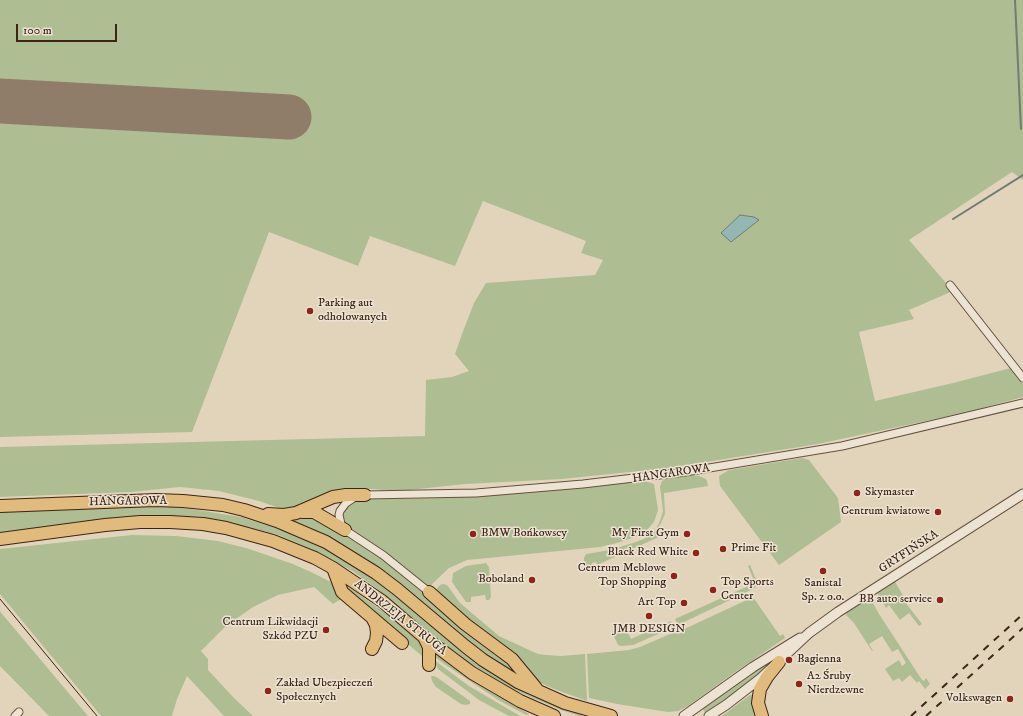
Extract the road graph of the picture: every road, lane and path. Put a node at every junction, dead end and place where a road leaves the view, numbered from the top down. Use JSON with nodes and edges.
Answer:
{"nodes":[{"id":1,"x":950,"y":285,"type":"dead end"},
{"id":2,"x":1023,"y":378,"type":"edge"},
{"id":3,"x":1023,"y":403,"type":"edge"},
{"id":4,"x":1023,"y":494,"type":"edge"},
{"id":5,"x":365,"y":495,"type":"junction"},
{"id":6,"x":0,"y":506,"type":"edge"},
{"id":7,"x":300,"y":512,"type":"junction"},
{"id":8,"x":254,"y":513,"type":"junction"},
{"id":9,"x":170,"y":522,"type":"joint"},
{"id":10,"x":345,"y":530,"type":"junction"},
{"id":11,"x":0,"y":539,"type":"edge"},
{"id":12,"x":333,"y":568,"type":"junction"},
{"id":13,"x":429,"y":592,"type":"joint"},
{"id":14,"x":372,"y":618,"type":"junction"},
{"id":15,"x":809,"y":633,"type":"junction"},
{"id":16,"x":424,"y":637,"type":"junction"},
{"id":17,"x":402,"y":643,"type":"dead end"},
{"id":18,"x":372,"y":649,"type":"dead end"},
{"id":19,"x":779,"y":662,"type":"junction"},
{"id":20,"x":429,"y":665,"type":"dead end"},
{"id":21,"x":545,"y":695,"type":"junction"},
{"id":22,"x":554,"y":716,"type":"edge"},
{"id":23,"x":611,"y":716,"type":"edge"},
{"id":24,"x":684,"y":716,"type":"edge"},
{"id":25,"x":709,"y":716,"type":"edge"},
{"id":26,"x":762,"y":716,"type":"edge"}],
"edges":[{"from":1,"to":2,"type":"street"},
{"from":3,"to":5,"type":"street","name":"HANGAROWA"},
{"from":4,"to":15,"type":"street","name":"GRYFIŃSKA"},
{"from":5,"to":7,"type":"main road"},
{"from":5,"to":10,"type":"street","name":"HANGAROWA"},
{"from":6,"to":8,"type":"main road","name":"HANGAROWA"},
{"from":7,"to":8,"type":"main road"},
{"from":7,"to":10,"type":"main road"},
{"from":8,"to":21,"type":"main road","name":"ANDRZEJA STRUGA"},
{"from":9,"to":11,"type":"main road","name":"HANGAROWA"},
{"from":9,"to":12,"type":"main road","name":"ANDRZEJA STRUGA"},
{"from":10,"to":13,"type":"street"},
{"from":12,"to":14,"type":"main road"},
{"from":12,"to":16,"type":"main road","name":"ANDRZEJA STRUGA"},
{"from":13,"to":21,"type":"main road"},
{"from":14,"to":17,"type":"main road"},
{"from":14,"to":18,"type":"main road"},
{"from":15,"to":19,"type":"street","name":"GRYFIŃSKA"},
{"from":15,"to":24,"type":"street","name":"GRYFIŃSKA"},
{"from":16,"to":20,"type":"main road"},
{"from":16,"to":22,"type":"main road","name":"ANDRZEJA STRUGA"},
{"from":19,"to":25,"type":"street","name":"GRYFIŃSKA"},
{"from":19,"to":26,"type":"main road"},
{"from":21,"to":23,"type":"main road","name":"ANDRZEJA STRUGA"}]}
